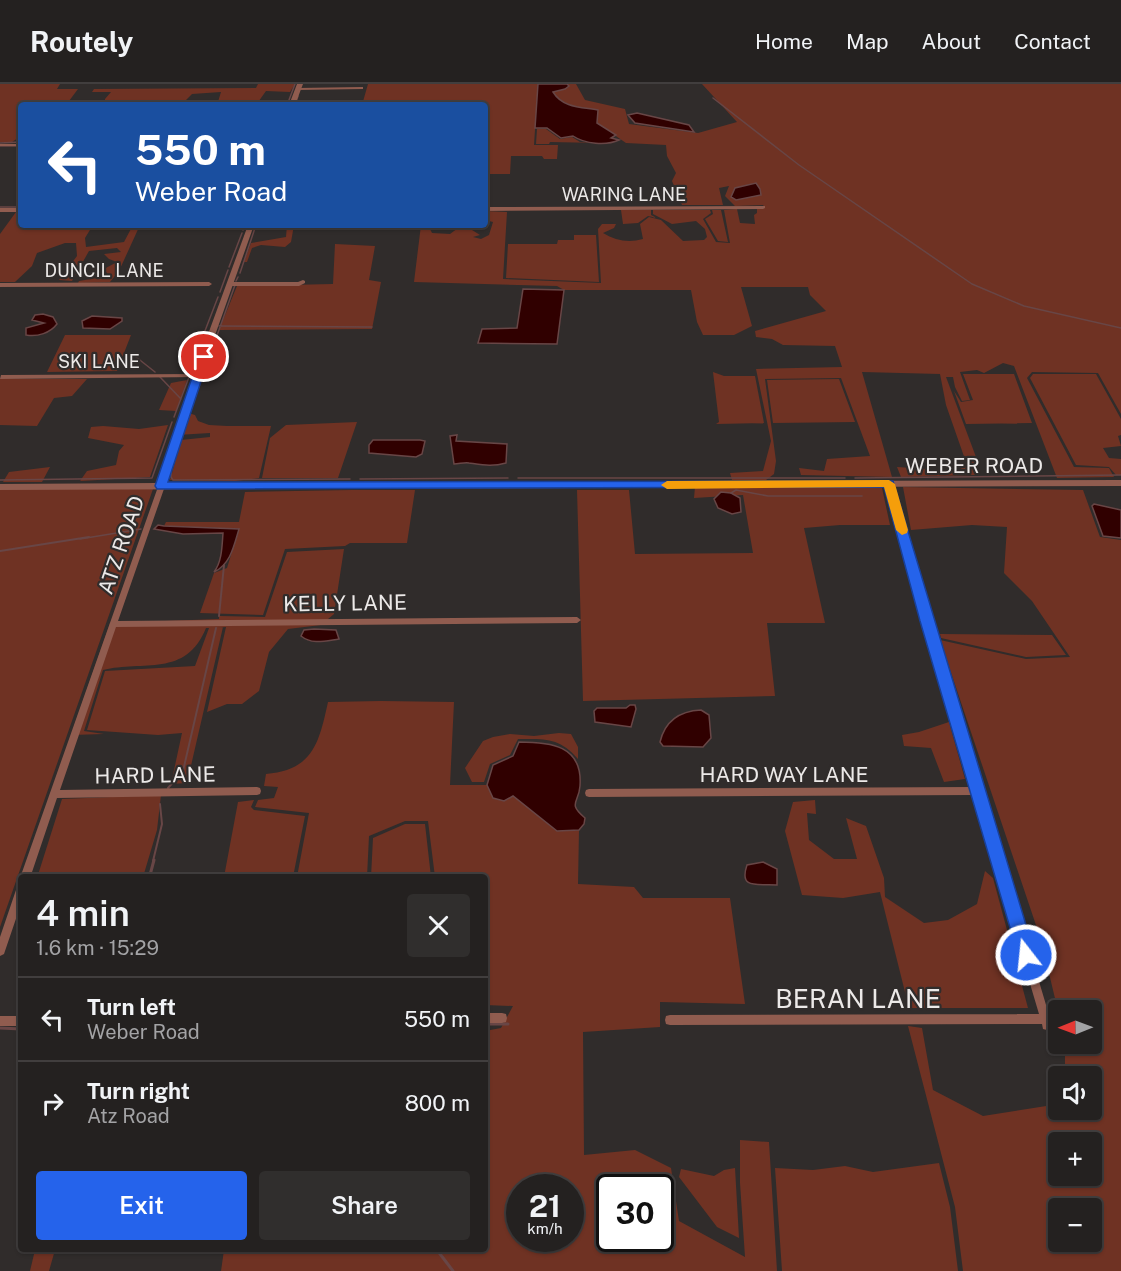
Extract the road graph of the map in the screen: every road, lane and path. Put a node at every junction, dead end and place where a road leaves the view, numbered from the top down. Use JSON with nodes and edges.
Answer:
{"nodes":[{"id":1,"x":299,"y":86,"type":"edge"},
{"id":2,"x":360,"y":88,"type":"dead end"},
{"id":3,"x":293,"y":102,"type":"edge"},
{"id":4,"x":0,"y":145,"type":"edge"},
{"id":5,"x":18,"y":145,"type":"edge"},
{"id":6,"x":763,"y":207,"type":"dead end"},
{"id":7,"x":488,"y":209,"type":"edge"},
{"id":8,"x":0,"y":210,"type":"edge"},
{"id":9,"x":18,"y":210,"type":"edge"},
{"id":10,"x":250,"y":228,"type":"edge"},
{"id":11,"x":303,"y":282,"type":"dead end"},
{"id":12,"x":209,"y":284,"type":"dead end"},
{"id":13,"x":231,"y":284,"type":"junction"},
{"id":14,"x":0,"y":285,"type":"edge"},
{"id":15,"x":197,"y":376,"type":"junction"},
{"id":16,"x":2,"y":377,"type":"dead end"},
{"id":17,"x":1121,"y":483,"type":"edge"},
{"id":18,"x":889,"y":484,"type":"junction"},
{"id":19,"x":161,"y":486,"type":"junction"},
{"id":20,"x":0,"y":487,"type":"edge"},
{"id":21,"x":577,"y":620,"type":"dead end"},
{"id":22,"x":113,"y":624,"type":"junction"},
{"id":23,"x":257,"y":791,"type":"dead end"},
{"id":24,"x":979,"y":791,"type":"junction"},
{"id":25,"x":589,"y":793,"type":"dead end"},
{"id":26,"x":54,"y":794,"type":"junction"},
{"id":27,"x":26,"y":874,"type":"edge"},
{"id":28,"x":18,"y":899,"type":"edge"},
{"id":29,"x":0,"y":951,"type":"edge"},
{"id":30,"x":488,"y":1018,"type":"edge"},
{"id":31,"x":502,"y":1018,"type":"dead end"},
{"id":32,"x":670,"y":1020,"type":"dead end"},
{"id":33,"x":0,"y":1021,"type":"edge"},
{"id":34,"x":18,"y":1021,"type":"edge"}],
"edges":[{"from":1,"to":2,"type":"street"},
{"from":1,"to":3,"type":"street"},
{"from":4,"to":5,"type":"street"},
{"from":6,"to":7,"type":"street","name":"WARING LANE"},
{"from":8,"to":9,"type":"street"},
{"from":10,"to":13,"type":"street","name":"ATZ ROAD"},
{"from":11,"to":13,"type":"street"},
{"from":12,"to":14,"type":"street","name":"DUNCIL LANE"},
{"from":13,"to":15,"type":"street","name":"ATZ ROAD"},
{"from":15,"to":16,"type":"street","name":"SKI LANE"},
{"from":15,"to":19,"type":"street","name":"ATZ ROAD"},
{"from":17,"to":18,"type":"street","name":"WEBER ROAD"},
{"from":18,"to":19,"type":"street","name":"WEBER ROAD"},
{"from":18,"to":24,"type":"street"},
{"from":19,"to":20,"type":"street","name":"WEBER ROAD"},
{"from":19,"to":22,"type":"street","name":"ATZ ROAD"},
{"from":21,"to":22,"type":"street","name":"KELLY LANE"},
{"from":22,"to":26,"type":"street","name":"ATZ ROAD"},
{"from":23,"to":26,"type":"street","name":"HARD LANE"},
{"from":24,"to":25,"type":"street","name":"HARD WAY LANE"},
{"from":24,"to":32,"type":"street","name":"BERAN LANE"},
{"from":26,"to":27,"type":"street","name":"ATZ ROAD"},
{"from":28,"to":29,"type":"street"},
{"from":30,"to":31,"type":"street"},
{"from":33,"to":34,"type":"street"}]}
